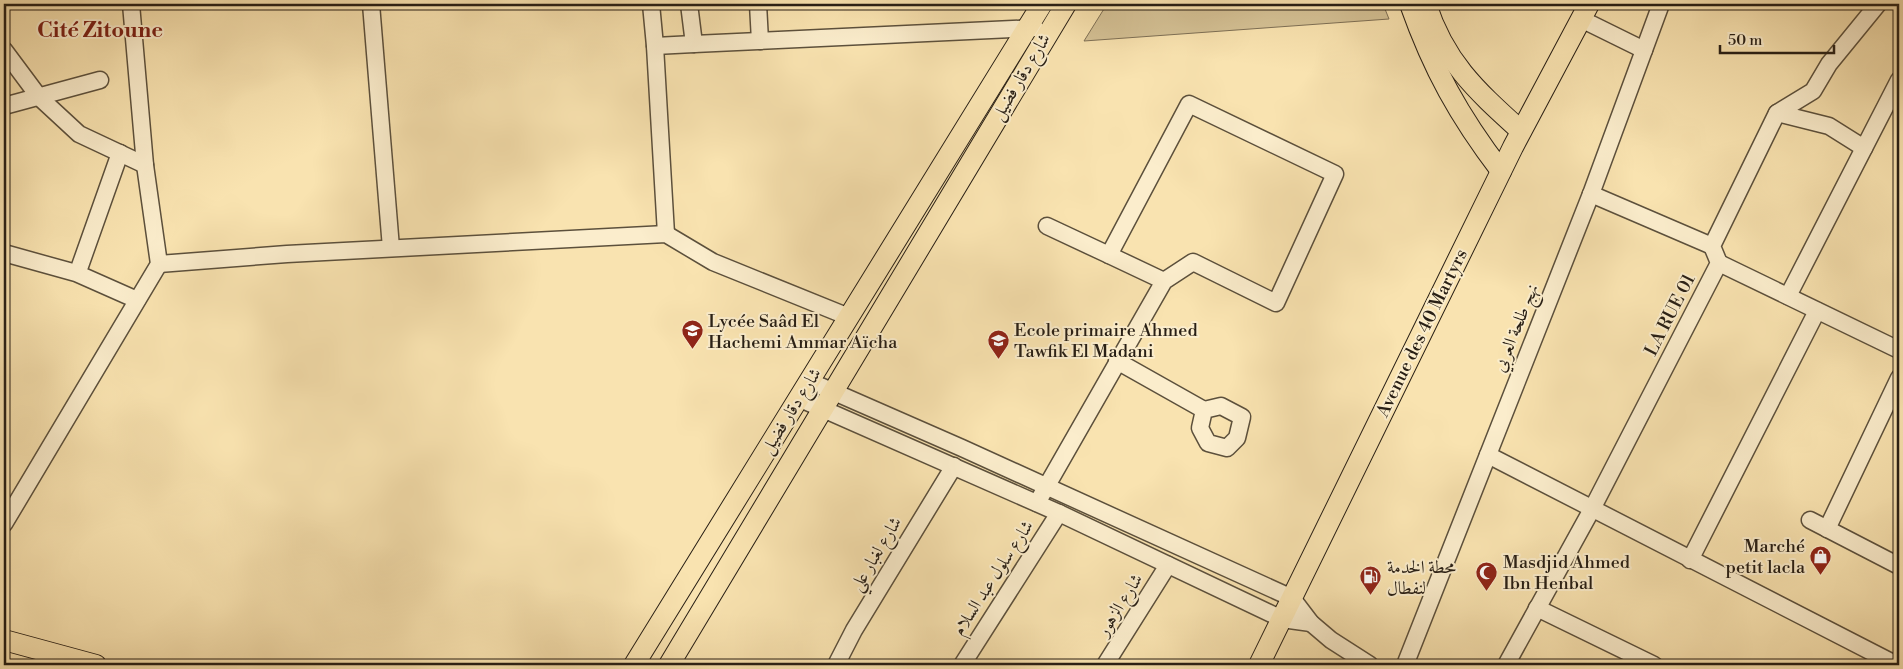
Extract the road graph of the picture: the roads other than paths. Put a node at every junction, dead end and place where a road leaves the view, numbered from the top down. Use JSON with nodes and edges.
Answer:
{"nodes":[{"id":1,"x":131,"y":4,"type":"edge"},
{"id":2,"x":371,"y":4,"type":"edge"},
{"id":3,"x":651,"y":4,"type":"edge"},
{"id":4,"x":689,"y":4,"type":"edge"},
{"id":5,"x":1042,"y":4,"type":"edge"},
{"id":6,"x":1066,"y":4,"type":"edge"},
{"id":7,"x":1410,"y":4,"type":"edge"},
{"id":8,"x":1426,"y":4,"type":"edge"},
{"id":9,"x":1661,"y":4,"type":"edge"},
{"id":10,"x":1878,"y":4,"type":"edge"},
{"id":11,"x":760,"y":6,"type":"edge"},
{"id":12,"x":1585,"y":11,"type":"edge"},
{"id":13,"x":1051,"y":27,"type":"junction"},
{"id":14,"x":1027,"y":28,"type":"junction"},
{"id":15,"x":760,"y":41,"type":"junction"},
{"id":16,"x":694,"y":44,"type":"junction"},
{"id":17,"x":655,"y":46,"type":"junction"},
{"id":18,"x":4,"y":50,"type":"edge"},
{"id":19,"x":1644,"y":50,"type":"junction"},
{"id":20,"x":100,"y":80,"type":"dead end"},
{"id":21,"x":1899,"y":80,"type":"edge"},
{"id":22,"x":39,"y":97,"type":"junction"},
{"id":23,"x":4,"y":106,"type":"edge"},
{"id":24,"x":1777,"y":113,"type":"junction"},
{"id":25,"x":1521,"y":132,"type":"junction"},
{"id":26,"x":1864,"y":148,"type":"junction"},
{"id":27,"x":120,"y":153,"type":"junction"},
{"id":28,"x":145,"y":165,"type":"junction"},
{"id":29,"x":1501,"y":171,"type":"junction"},
{"id":30,"x":1591,"y":194,"type":"junction"},
{"id":31,"x":1047,"y":226,"type":"dead end"},
{"id":32,"x":666,"y":234,"type":"junction"},
{"id":33,"x":1712,"y":246,"type":"junction"},
{"id":34,"x":391,"y":248,"type":"junction"},
{"id":35,"x":4,"y":253,"type":"edge"},
{"id":36,"x":1109,"y":255,"type":"junction"},
{"id":37,"x":159,"y":264,"type":"junction"},
{"id":38,"x":1718,"y":264,"type":"junction"},
{"id":39,"x":80,"y":266,"type":"dead end"},
{"id":40,"x":1164,"y":280,"type":"junction"},
{"id":41,"x":1788,"y":296,"type":"junction"},
{"id":42,"x":137,"y":300,"type":"junction"},
{"id":43,"x":1817,"y":311,"type":"junction"},
{"id":44,"x":849,"y":317,"type":"junction"},
{"id":45,"x":1899,"y":350,"type":"edge"},
{"id":46,"x":1117,"y":361,"type":"junction"},
{"id":47,"x":1899,"y":378,"type":"edge"},
{"id":48,"x":804,"y":390,"type":"junction"},
{"id":49,"x":834,"y":392,"type":"junction"},
{"id":50,"x":823,"y":410,"type":"junction"},
{"id":51,"x":1204,"y":410,"type":"dead end"},
{"id":52,"x":1488,"y":455,"type":"junction"},
{"id":53,"x":954,"y":466,"type":"junction"},
{"id":54,"x":1046,"y":486,"type":"junction"},
{"id":55,"x":1037,"y":503,"type":"junction"},
{"id":56,"x":1592,"y":509,"type":"junction"},
{"id":57,"x":1058,"y":513,"type":"junction"},
{"id":58,"x":1810,"y":520,"type":"dead end"},
{"id":59,"x":4,"y":524,"type":"edge"},
{"id":60,"x":1827,"y":529,"type":"junction"},
{"id":61,"x":1690,"y":560,"type":"junction"},
{"id":62,"x":1168,"y":565,"type":"junction"},
{"id":63,"x":1899,"y":566,"type":"edge"},
{"id":64,"x":1292,"y":598,"type":"junction"},
{"id":65,"x":1537,"y":608,"type":"junction"},
{"id":66,"x":1282,"y":619,"type":"junction"},
{"id":67,"x":1311,"y":623,"type":"junction"},
{"id":68,"x":4,"y":640,"type":"edge"},
{"id":69,"x":96,"y":665,"type":"edge"},
{"id":70,"x":634,"y":665,"type":"edge"},
{"id":71,"x":669,"y":665,"type":"edge"},
{"id":72,"x":836,"y":665,"type":"edge"},
{"id":73,"x":962,"y":665,"type":"edge"},
{"id":74,"x":1105,"y":665,"type":"edge"},
{"id":75,"x":1259,"y":665,"type":"edge"},
{"id":76,"x":1370,"y":665,"type":"edge"},
{"id":77,"x":1405,"y":665,"type":"edge"},
{"id":78,"x":1506,"y":665,"type":"edge"},
{"id":79,"x":1654,"y":665,"type":"edge"},
{"id":80,"x":1897,"y":665,"type":"edge"}],
"edges":[{"from":1,"to":28,"type":"street"},
{"from":2,"to":34,"type":"street"},
{"from":3,"to":17,"type":"street"},
{"from":4,"to":16,"type":"street"},
{"from":5,"to":14,"type":"main road","name":"شارع دقار فضيل"},
{"from":6,"to":13,"type":"main road","name":"شارع دقار فضيل"},
{"from":7,"to":29,"type":"main road"},
{"from":8,"to":25,"type":"main road"},
{"from":9,"to":19,"type":"street","name":"نهج طلحة العربي"},
{"from":10,"to":24,"type":"street"},
{"from":11,"to":15,"type":"street"},
{"from":12,"to":19,"type":"street"},
{"from":12,"to":25,"type":"main road","name":"Avenue des 40 Martyrs"},
{"from":13,"to":14,"type":"street"},
{"from":13,"to":49,"type":"main road","name":"شارع دقار فضيل"},
{"from":14,"to":15,"type":"street"},
{"from":14,"to":44,"type":"main road","name":"شارع دقار فضيل"},
{"from":15,"to":16,"type":"street"},
{"from":16,"to":17,"type":"street"},
{"from":17,"to":32,"type":"street"},
{"from":18,"to":22,"type":"street"},
{"from":19,"to":30,"type":"street","name":"نهج طلحة العربي"},
{"from":20,"to":22,"type":"street"},
{"from":21,"to":26,"type":"street"},
{"from":22,"to":23,"type":"street"},
{"from":22,"to":27,"type":"street"},
{"from":24,"to":26,"type":"street"},
{"from":24,"to":33,"type":"street"},
{"from":25,"to":29,"type":"main road","name":"Avenue des 40 Martyrs"},
{"from":26,"to":41,"type":"street"},
{"from":27,"to":28,"type":"street"},
{"from":27,"to":39,"type":"street"},
{"from":28,"to":37,"type":"street"},
{"from":29,"to":64,"type":"main road","name":"Avenue des 40 Martyrs"},
{"from":30,"to":33,"type":"street"},
{"from":30,"to":52,"type":"street","name":"نهج طلحة العربي"},
{"from":31,"to":36,"type":"street"},
{"from":32,"to":34,"type":"street"},
{"from":32,"to":44,"type":"street"},
{"from":33,"to":38,"type":"street","name":"LA RUE 01"},
{"from":34,"to":37,"type":"street"},
{"from":35,"to":42,"type":"street"},
{"from":36,"to":40,"type":"street"},
{"from":36,"to":40,"type":"street"},
{"from":37,"to":42,"type":"street"},
{"from":38,"to":41,"type":"street"},
{"from":38,"to":56,"type":"street","name":"LA RUE 01"},
{"from":40,"to":46,"type":"street"},
{"from":41,"to":43,"type":"street"},
{"from":42,"to":59,"type":"street"},
{"from":43,"to":45,"type":"street"},
{"from":43,"to":61,"type":"street"},
{"from":44,"to":48,"type":"main road","name":"شارع دقار فضيل"},
{"from":46,"to":51,"type":"street"},
{"from":46,"to":54,"type":"street"},
{"from":47,"to":60,"type":"street"},
{"from":48,"to":49,"type":"street"},
{"from":48,"to":50,"type":"street"},
{"from":48,"to":70,"type":"main road","name":"شارع دقار فضيل"},
{"from":49,"to":50,"type":"main road","name":"شارع دقار فضيل"},
{"from":49,"to":54,"type":"street"},
{"from":50,"to":53,"type":"street"},
{"from":50,"to":71,"type":"main road","name":"شارع دقار فضيل"},
{"from":52,"to":56,"type":"street"},
{"from":52,"to":77,"type":"street","name":"نهج طلحة العربي"},
{"from":53,"to":55,"type":"street"},
{"from":53,"to":72,"type":"street","name":"شارع لغبار علي"},
{"from":54,"to":55,"type":"street"},
{"from":54,"to":64,"type":"street"},
{"from":55,"to":57,"type":"street"},
{"from":56,"to":61,"type":"street"},
{"from":56,"to":65,"type":"street","name":"LA RUE 01"},
{"from":57,"to":62,"type":"street"},
{"from":57,"to":73,"type":"street","name":"شارع سلول عبد السلام"},
{"from":58,"to":60,"type":"street"},
{"from":60,"to":63,"type":"street"},
{"from":61,"to":80,"type":"street"},
{"from":62,"to":66,"type":"street"},
{"from":62,"to":74,"type":"street","name":"شارع الزهور"},
{"from":64,"to":66,"type":"main road","name":"Avenue des 40 Martyrs"},
{"from":64,"to":67,"type":"street"},
{"from":65,"to":78,"type":"street","name":"LA RUE 01"},
{"from":65,"to":79,"type":"street"},
{"from":66,"to":67,"type":"street"},
{"from":66,"to":75,"type":"main road","name":"Avenue des 40 Martyrs"},
{"from":67,"to":76,"type":"street"},
{"from":68,"to":69,"type":"main road"}]}
